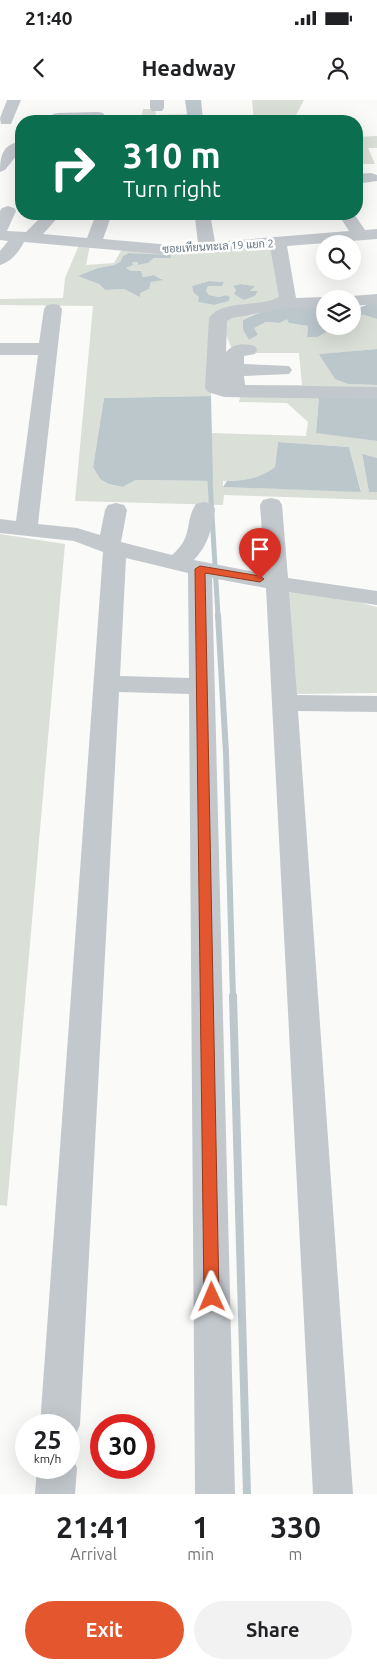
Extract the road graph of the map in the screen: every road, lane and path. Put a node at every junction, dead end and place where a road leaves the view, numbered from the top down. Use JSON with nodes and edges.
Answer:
{"nodes":[{"id":1,"x":14,"y":100,"type":"edge"},
{"id":2,"x":58,"y":101,"type":"dead end"},
{"id":3,"x":58,"y":115,"type":"edge"},
{"id":4,"x":6,"y":121,"type":"dead end"},
{"id":5,"x":15,"y":148,"type":"dead end"},
{"id":6,"x":0,"y":167,"type":"edge"},
{"id":7,"x":8,"y":211,"type":"dead end"},
{"id":8,"x":45,"y":220,"type":"edge"},
{"id":9,"x":102,"y":220,"type":"edge"},
{"id":10,"x":204,"y":220,"type":"edge"},
{"id":11,"x":353,"y":220,"type":"edge"},
{"id":12,"x":0,"y":228,"type":"edge"},
{"id":13,"x":0,"y":234,"type":"edge"},
{"id":14,"x":369,"y":235,"type":"edge"},
{"id":15,"x":25,"y":236,"type":"junction"},
{"id":16,"x":93,"y":243,"type":"junction"},
{"id":17,"x":278,"y":243,"type":"junction"},
{"id":18,"x":207,"y":248,"type":"junction"},
{"id":19,"x":0,"y":260,"type":"edge"},
{"id":20,"x":377,"y":300,"type":"edge"},
{"id":21,"x":361,"y":301,"type":"edge"},
{"id":22,"x":285,"y":302,"type":"junction"},
{"id":23,"x":316,"y":303,"type":"edge"},
{"id":24,"x":53,"y":309,"type":"dead end"},
{"id":25,"x":0,"y":348,"type":"edge"},
{"id":26,"x":47,"y":349,"type":"junction"},
{"id":27,"x":248,"y":350,"type":"dead end"},
{"id":28,"x":236,"y":370,"type":"junction"},
{"id":29,"x":282,"y":370,"type":"dead end"},
{"id":30,"x":236,"y":391,"type":"junction"},
{"id":31,"x":377,"y":394,"type":"edge"},
{"id":32,"x":270,"y":506,"type":"dead end"},
{"id":33,"x":204,"y":509,"type":"dead end"},
{"id":34,"x":116,"y":510,"type":"dead end"},
{"id":35,"x":0,"y":526,"type":"edge"},
{"id":36,"x":26,"y":528,"type":"junction"},
{"id":37,"x":112,"y":547,"type":"junction"},
{"id":38,"x":202,"y":569,"type":"junction"},
{"id":39,"x":277,"y":583,"type":"junction"},
{"id":40,"x":377,"y":598,"type":"edge"},
{"id":41,"x":108,"y":684,"type":"junction"},
{"id":42,"x":201,"y":686,"type":"junction"},
{"id":43,"x":284,"y":703,"type":"junction"},
{"id":44,"x":377,"y":704,"type":"edge"},
{"id":45,"x":61,"y":1414,"type":"edge"},
{"id":46,"x":56,"y":1479,"type":"edge"},
{"id":47,"x":55,"y":1494,"type":"edge"},
{"id":48,"x":215,"y":1494,"type":"edge"},
{"id":49,"x":333,"y":1494,"type":"edge"}],
"edges":[{"from":1,"to":4,"type":"street"},
{"from":2,"to":3,"type":"street"},
{"from":5,"to":6,"type":"street"},
{"from":7,"to":12,"type":"street"},
{"from":8,"to":15,"type":"street"},
{"from":9,"to":16,"type":"street"},
{"from":10,"to":18,"type":"street"},
{"from":11,"to":14,"type":"street"},
{"from":13,"to":15,"type":"street","name":"ซอยเทียนทะเล 19 แยก 2"},
{"from":14,"to":17,"type":"street","name":"ซอยเทียนทะเล 19 แยก 2"},
{"from":15,"to":16,"type":"street","name":"ซอยเทียนทะเล 19 แยก 2"},
{"from":15,"to":19,"type":"street"},
{"from":16,"to":18,"type":"street","name":"ซอยเทียนทะเล 19 แยก 2"},
{"from":17,"to":18,"type":"street","name":"ซอยเทียนทะเล 19 แยก 2"},
{"from":17,"to":22,"type":"street"},
{"from":20,"to":21,"type":"street"},
{"from":22,"to":23,"type":"street"},
{"from":22,"to":30,"type":"street"},
{"from":24,"to":26,"type":"street"},
{"from":25,"to":26,"type":"street"},
{"from":26,"to":36,"type":"street"},
{"from":27,"to":28,"type":"street"},
{"from":28,"to":29,"type":"street"},
{"from":28,"to":30,"type":"street"},
{"from":30,"to":31,"type":"street"},
{"from":32,"to":39,"type":"street"},
{"from":33,"to":38,"type":"street"},
{"from":34,"to":37,"type":"street"},
{"from":35,"to":36,"type":"street"},
{"from":36,"to":37,"type":"street"},
{"from":37,"to":38,"type":"street"},
{"from":37,"to":41,"type":"street"},
{"from":38,"to":39,"type":"street"},
{"from":38,"to":42,"type":"street"},
{"from":39,"to":40,"type":"street"},
{"from":39,"to":43,"type":"street"},
{"from":41,"to":42,"type":"street"},
{"from":41,"to":45,"type":"street"},
{"from":42,"to":48,"type":"street"},
{"from":43,"to":44,"type":"street"},
{"from":43,"to":49,"type":"street"},
{"from":46,"to":47,"type":"street"}]}
